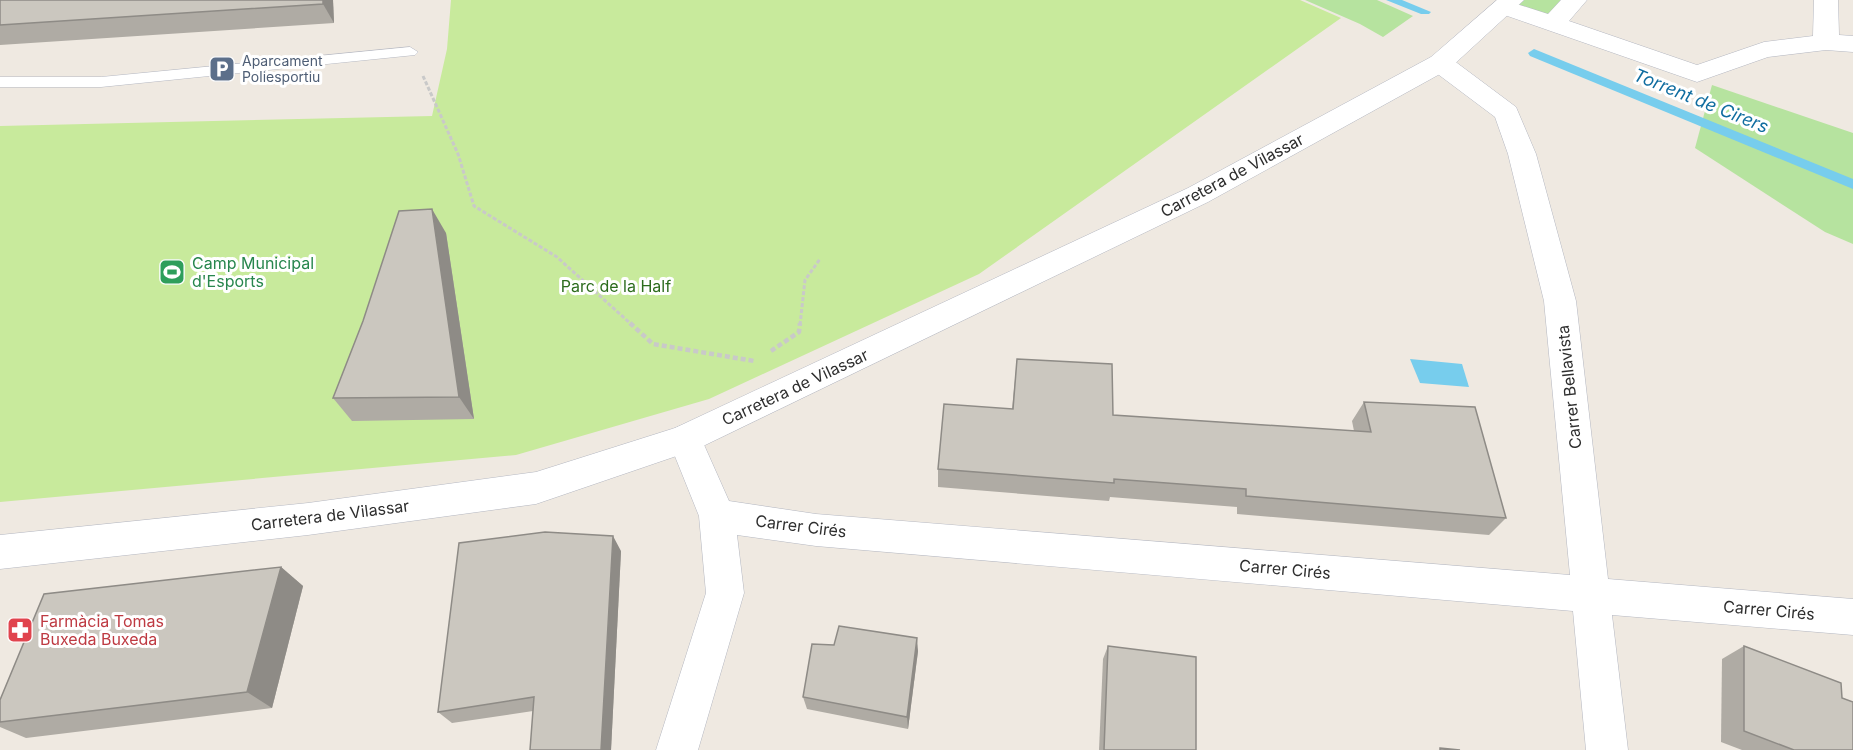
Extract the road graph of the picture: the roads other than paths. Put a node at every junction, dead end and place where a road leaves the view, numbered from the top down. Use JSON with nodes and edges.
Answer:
{"nodes":[{"id":1,"x":1575,"y":0,"type":"edge"},
{"id":2,"x":1826,"y":0,"type":"edge"},
{"id":3,"x":1508,"y":4,"type":"edge"},
{"id":4,"x":1553,"y":23,"type":"junction"},
{"id":5,"x":1826,"y":42,"type":"junction"},
{"id":6,"x":1853,"y":44,"type":"edge"},
{"id":7,"x":410,"y":52,"type":"road end"},
{"id":8,"x":1440,"y":63,"type":"junction"},
{"id":9,"x":0,"y":82,"type":"edge"},
{"id":10,"x":685,"y":439,"type":"junction"},
{"id":11,"x":717,"y":516,"type":"junction"},
{"id":12,"x":0,"y":552,"type":"edge"},
{"id":13,"x":1592,"y":595,"type":"junction"},
{"id":14,"x":1853,"y":617,"type":"edge"},
{"id":15,"x":677,"y":750,"type":"edge"},
{"id":16,"x":1607,"y":750,"type":"edge"}],
"edges":[{"from":1,"to":4,"type":"street"},
{"from":2,"to":5,"type":"street"},
{"from":3,"to":4,"type":"street"},
{"from":3,"to":8,"type":"street","name":"Carretera de Vilassar"},
{"from":4,"to":5,"type":"street"},
{"from":5,"to":6,"type":"street"},
{"from":7,"to":9,"type":"lane"},
{"from":8,"to":10,"type":"street","name":"Carretera de Vilassar"},
{"from":8,"to":13,"type":"street","name":"Carrer Bellavista"},
{"from":10,"to":11,"type":"street"},
{"from":10,"to":12,"type":"street","name":"Carretera de Vilassar"},
{"from":11,"to":13,"type":"street","name":"Carrer Cirés"},
{"from":11,"to":15,"type":"street"},
{"from":13,"to":14,"type":"street","name":"Carrer Cirés"},
{"from":13,"to":16,"type":"street","name":"Carrer Bellavista"}]}
